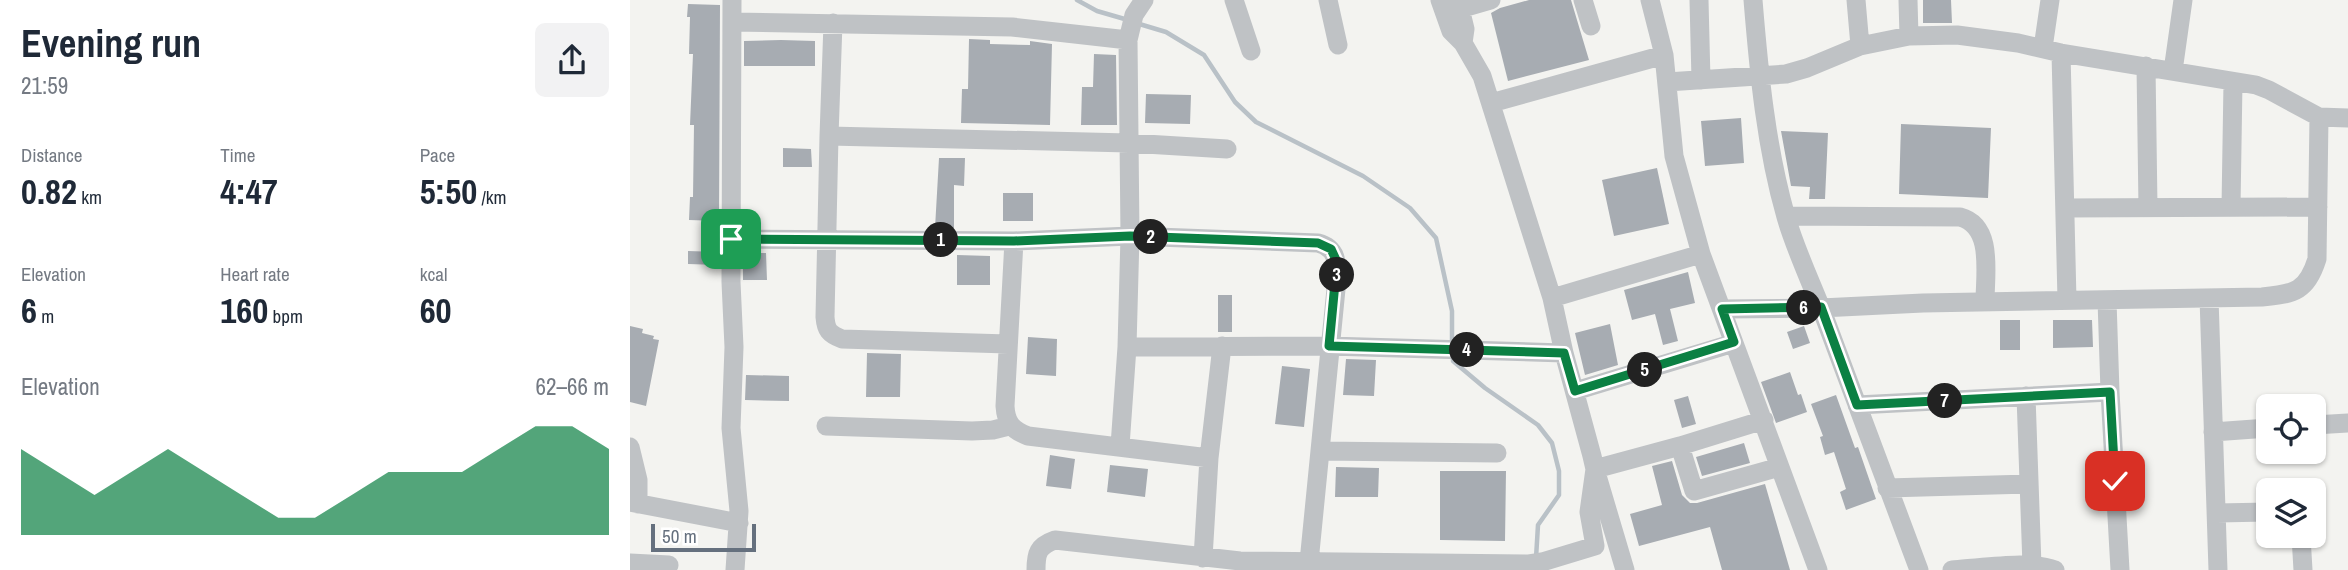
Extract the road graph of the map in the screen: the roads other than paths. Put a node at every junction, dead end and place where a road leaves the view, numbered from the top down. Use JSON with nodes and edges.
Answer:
{"nodes":[{"id":1,"x":732,"y":0,"type":"edge"},
{"id":2,"x":1234,"y":0,"type":"edge"},
{"id":3,"x":1328,"y":0,"type":"edge"},
{"id":4,"x":1440,"y":0,"type":"edge"},
{"id":5,"x":1491,"y":0,"type":"edge"},
{"id":6,"x":1583,"y":0,"type":"edge"},
{"id":7,"x":1650,"y":0,"type":"edge"},
{"id":8,"x":1699,"y":0,"type":"edge"},
{"id":9,"x":1753,"y":0,"type":"edge"},
{"id":10,"x":1856,"y":0,"type":"edge"},
{"id":11,"x":1908,"y":0,"type":"edge"},
{"id":12,"x":2050,"y":0,"type":"edge"},
{"id":13,"x":2183,"y":0,"type":"edge"},
{"id":14,"x":1459,"y":5,"type":"edge"},
{"id":15,"x":1139,"y":8,"type":"edge"},
{"id":16,"x":732,"y":22,"type":"junction"},
{"id":17,"x":832,"y":23,"type":"junction"},
{"id":18,"x":1591,"y":26,"type":"dead end"},
{"id":19,"x":1909,"y":36,"type":"junction"},
{"id":20,"x":1128,"y":38,"type":"junction"},
{"id":21,"x":1463,"y":43,"type":"junction"},
{"id":22,"x":1338,"y":45,"type":"dead end"},
{"id":23,"x":1860,"y":46,"type":"junction"},
{"id":24,"x":2052,"y":50,"type":"junction"},
{"id":25,"x":1251,"y":51,"type":"dead end"},
{"id":26,"x":1664,"y":55,"type":"junction"},
{"id":27,"x":2146,"y":66,"type":"junction"},
{"id":28,"x":2173,"y":71,"type":"junction"},
{"id":29,"x":1759,"y":76,"type":"junction"},
{"id":30,"x":1701,"y":80,"type":"junction"},
{"id":31,"x":1667,"y":82,"type":"junction"},
{"id":32,"x":2233,"y":82,"type":"junction"},
{"id":33,"x":1491,"y":103,"type":"junction"},
{"id":34,"x":2319,"y":117,"type":"junction"},
{"id":35,"x":2348,"y":118,"type":"edge"},
{"id":36,"x":829,"y":136,"type":"junction"},
{"id":37,"x":1129,"y":143,"type":"junction"},
{"id":38,"x":1227,"y":149,"type":"dead end"},
{"id":39,"x":2318,"y":207,"type":"junction"},
{"id":40,"x":2065,"y":208,"type":"junction"},
{"id":41,"x":2148,"y":208,"type":"junction"},
{"id":42,"x":2231,"y":208,"type":"junction"},
{"id":43,"x":1786,"y":216,"type":"junction"},
{"id":44,"x":1130,"y":236,"type":"junction"},
{"id":45,"x":731,"y":239,"type":"junction"},
{"id":46,"x":826,"y":239,"type":"junction"},
{"id":47,"x":1014,"y":241,"type":"junction"},
{"id":48,"x":1701,"y":254,"type":"junction"},
{"id":49,"x":1552,"y":298,"type":"junction"},
{"id":50,"x":2208,"y":298,"type":"junction"},
{"id":51,"x":2107,"y":299,"type":"junction"},
{"id":52,"x":2067,"y":300,"type":"junction"},
{"id":53,"x":1986,"y":302,"type":"junction"},
{"id":54,"x":1821,"y":307,"type":"junction"},
{"id":55,"x":1722,"y":309,"type":"junction"},
{"id":56,"x":1734,"y":342,"type":"junction"},
{"id":57,"x":1008,"y":344,"type":"junction"},
{"id":58,"x":1222,"y":346,"type":"junction"},
{"id":59,"x":1329,"y":346,"type":"junction"},
{"id":60,"x":1127,"y":347,"type":"junction"},
{"id":61,"x":1564,"y":353,"type":"junction"},
{"id":62,"x":1575,"y":391,"type":"junction"},
{"id":63,"x":2110,"y":392,"type":"junction"},
{"id":64,"x":2026,"y":396,"type":"junction"},
{"id":65,"x":1857,"y":405,"type":"junction"},
{"id":66,"x":1764,"y":420,"type":"junction"},
{"id":67,"x":2348,"y":423,"type":"edge"},
{"id":68,"x":2326,"y":424,"type":"edge"},
{"id":69,"x":826,"y":426,"type":"dead end"},
{"id":70,"x":1010,"y":426,"type":"junction"},
{"id":71,"x":2256,"y":429,"type":"edge"},
{"id":72,"x":2213,"y":432,"type":"junction"},
{"id":73,"x":1120,"y":446,"type":"junction"},
{"id":74,"x":1680,"y":446,"type":"junction"},
{"id":75,"x":630,"y":447,"type":"edge"},
{"id":76,"x":1321,"y":451,"type":"junction"},
{"id":77,"x":1497,"y":453,"type":"dead end"},
{"id":78,"x":1209,"y":458,"type":"junction"},
{"id":79,"x":1780,"y":467,"type":"junction"},
{"id":80,"x":1595,"y":469,"type":"junction"},
{"id":81,"x":2029,"y":484,"type":"junction"},
{"id":82,"x":1888,"y":488,"type":"junction"},
{"id":83,"x":634,"y":503,"type":"edge"},
{"id":84,"x":2256,"y":512,"type":"edge"},
{"id":85,"x":2217,"y":513,"type":"junction"},
{"id":86,"x":739,"y":523,"type":"junction"},
{"id":87,"x":2302,"y":548,"type":"edge"},
{"id":88,"x":1203,"y":558,"type":"junction"},
{"id":89,"x":1309,"y":562,"type":"junction"},
{"id":90,"x":630,"y":563,"type":"edge"},
{"id":91,"x":669,"y":565,"type":"dead end"},
{"id":92,"x":1528,"y":565,"type":"edge"},
{"id":93,"x":2032,"y":566,"type":"junction"},
{"id":94,"x":1432,"y":567,"type":"edge"},
{"id":95,"x":735,"y":570,"type":"edge"},
{"id":96,"x":1036,"y":570,"type":"edge"},
{"id":97,"x":1625,"y":570,"type":"edge"},
{"id":98,"x":1818,"y":570,"type":"edge"},
{"id":99,"x":1919,"y":570,"type":"edge"},
{"id":100,"x":1952,"y":570,"type":"edge"},
{"id":101,"x":2054,"y":570,"type":"edge"},
{"id":102,"x":2120,"y":570,"type":"edge"},
{"id":103,"x":2218,"y":570,"type":"edge"},
{"id":104,"x":2303,"y":570,"type":"edge"}],
"edges":[{"from":1,"to":16,"type":"street"},
{"from":2,"to":25,"type":"street"},
{"from":3,"to":22,"type":"street"},
{"from":4,"to":21,"type":"street"},
{"from":5,"to":14,"type":"street"},
{"from":6,"to":18,"type":"street"},
{"from":7,"to":26,"type":"street"},
{"from":8,"to":30,"type":"street"},
{"from":9,"to":29,"type":"street"},
{"from":10,"to":23,"type":"street"},
{"from":11,"to":19,"type":"street"},
{"from":12,"to":24,"type":"street"},
{"from":13,"to":28,"type":"street"},
{"from":14,"to":21,"type":"street"},
{"from":15,"to":20,"type":"street"},
{"from":16,"to":17,"type":"street"},
{"from":16,"to":45,"type":"street"},
{"from":17,"to":20,"type":"street"},
{"from":17,"to":36,"type":"street"},
{"from":19,"to":23,"type":"street"},
{"from":19,"to":24,"type":"street"},
{"from":20,"to":37,"type":"street"},
{"from":21,"to":33,"type":"street"},
{"from":23,"to":29,"type":"street"},
{"from":24,"to":27,"type":"street"},
{"from":24,"to":40,"type":"street"},
{"from":26,"to":31,"type":"street"},
{"from":26,"to":33,"type":"street"},
{"from":27,"to":28,"type":"street"},
{"from":27,"to":41,"type":"street"},
{"from":28,"to":32,"type":"street"},
{"from":29,"to":30,"type":"street"},
{"from":29,"to":43,"type":"street"},
{"from":30,"to":31,"type":"street"},
{"from":31,"to":48,"type":"street"},
{"from":32,"to":34,"type":"street"},
{"from":32,"to":42,"type":"street"},
{"from":33,"to":49,"type":"street"},
{"from":34,"to":35,"type":"street"},
{"from":34,"to":39,"type":"street"},
{"from":36,"to":37,"type":"street"},
{"from":36,"to":46,"type":"street"},
{"from":37,"to":38,"type":"street"},
{"from":37,"to":44,"type":"street"},
{"from":39,"to":42,"type":"street"},
{"from":39,"to":50,"type":"street"},
{"from":40,"to":41,"type":"street"},
{"from":40,"to":52,"type":"street"},
{"from":41,"to":42,"type":"street"},
{"from":43,"to":53,"type":"street"},
{"from":43,"to":54,"type":"street"},
{"from":44,"to":47,"type":"street"},
{"from":44,"to":59,"type":"street"},
{"from":44,"to":60,"type":"street"},
{"from":45,"to":46,"type":"street"},
{"from":45,"to":86,"type":"street"},
{"from":46,"to":47,"type":"street"},
{"from":46,"to":57,"type":"street"},
{"from":47,"to":57,"type":"street"},
{"from":48,"to":49,"type":"street"},
{"from":48,"to":55,"type":"street"},
{"from":49,"to":61,"type":"street"},
{"from":50,"to":51,"type":"street"},
{"from":50,"to":72,"type":"street"},
{"from":51,"to":52,"type":"street"},
{"from":51,"to":63,"type":"street"},
{"from":52,"to":53,"type":"street"},
{"from":53,"to":54,"type":"street"},
{"from":54,"to":55,"type":"street"},
{"from":54,"to":65,"type":"street"},
{"from":55,"to":56,"type":"street"},
{"from":56,"to":62,"type":"street"},
{"from":56,"to":66,"type":"street"},
{"from":57,"to":70,"type":"street"},
{"from":58,"to":59,"type":"street"},
{"from":58,"to":60,"type":"street"},
{"from":58,"to":78,"type":"street"},
{"from":59,"to":61,"type":"street"},
{"from":59,"to":76,"type":"street"},
{"from":60,"to":73,"type":"street"},
{"from":61,"to":62,"type":"street"},
{"from":62,"to":80,"type":"street"},
{"from":63,"to":64,"type":"street"},
{"from":63,"to":102,"type":"street"},
{"from":64,"to":65,"type":"street"},
{"from":64,"to":81,"type":"street"},
{"from":65,"to":82,"type":"street"},
{"from":66,"to":74,"type":"street"},
{"from":66,"to":79,"type":"street"},
{"from":67,"to":68,"type":"street"},
{"from":69,"to":70,"type":"street"},
{"from":70,"to":73,"type":"street"},
{"from":71,"to":72,"type":"street"},
{"from":72,"to":85,"type":"street"},
{"from":73,"to":78,"type":"street"},
{"from":74,"to":79,"type":"street"},
{"from":74,"to":80,"type":"street"},
{"from":75,"to":83,"type":"street"},
{"from":76,"to":77,"type":"street"},
{"from":76,"to":89,"type":"street"},
{"from":78,"to":88,"type":"street"},
{"from":79,"to":98,"type":"street"},
{"from":80,"to":92,"type":"street"},
{"from":80,"to":97,"type":"street"},
{"from":81,"to":82,"type":"street"},
{"from":81,"to":93,"type":"street"},
{"from":82,"to":99,"type":"street"},
{"from":83,"to":86,"type":"street"},
{"from":84,"to":85,"type":"street"},
{"from":85,"to":103,"type":"street"},
{"from":86,"to":95,"type":"street"},
{"from":87,"to":104,"type":"street"},
{"from":88,"to":89,"type":"street"},
{"from":88,"to":96,"type":"street"},
{"from":89,"to":94,"type":"street"},
{"from":90,"to":91,"type":"street"},
{"from":92,"to":94,"type":"street"},
{"from":93,"to":100,"type":"street"},
{"from":93,"to":101,"type":"street"}]}
